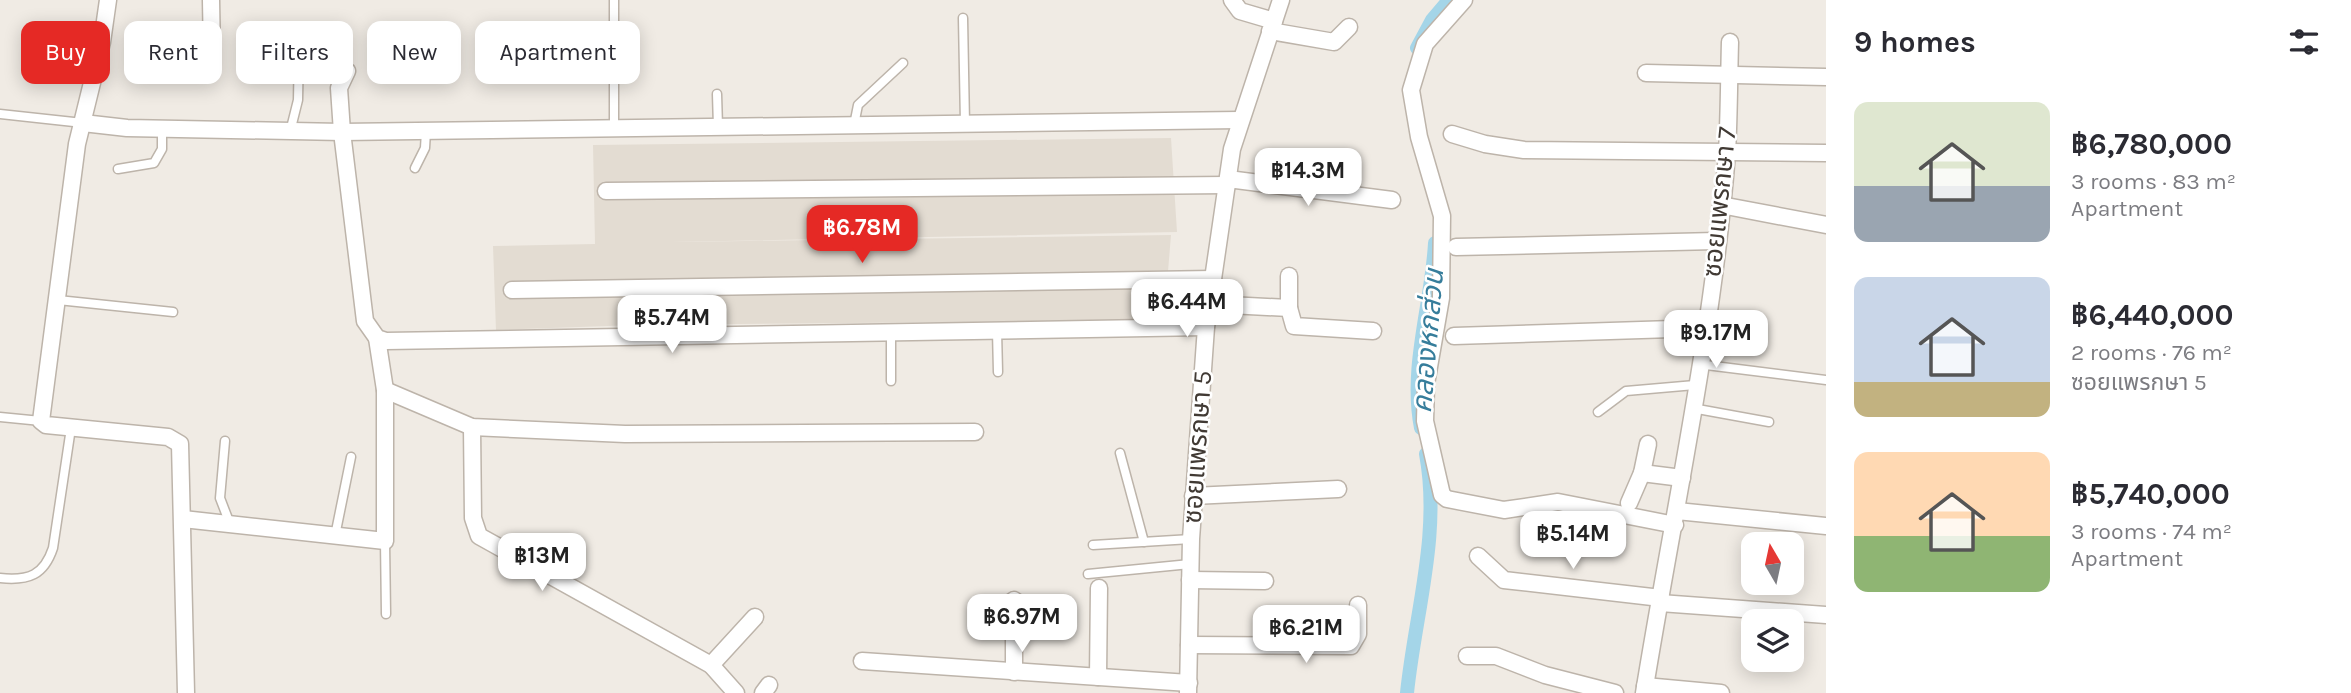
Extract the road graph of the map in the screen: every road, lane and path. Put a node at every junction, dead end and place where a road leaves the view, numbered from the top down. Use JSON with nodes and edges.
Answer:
{"nodes":[{"id":1,"x":108,"y":0,"type":"edge"},
{"id":2,"x":211,"y":0,"type":"edge"},
{"id":3,"x":614,"y":0,"type":"edge"},
{"id":4,"x":1232,"y":0,"type":"edge"},
{"id":5,"x":1281,"y":0,"type":"edge"},
{"id":6,"x":1464,"y":0,"type":"edge"},
{"id":7,"x":963,"y":18,"type":"dead end"},
{"id":8,"x":211,"y":21,"type":"edge"},
{"id":9,"x":1272,"y":26,"type":"junction"},
{"id":10,"x":1349,"y":27,"type":"dead end"},
{"id":11,"x":1730,"y":41,"type":"dead end"},
{"id":12,"x":903,"y":63,"type":"dead end"},
{"id":13,"x":1646,"y":74,"type":"dead end"},
{"id":14,"x":1729,"y":75,"type":"junction"},
{"id":15,"x":1826,"y":77,"type":"edge"},
{"id":16,"x":298,"y":84,"type":"edge"},
{"id":17,"x":341,"y":84,"type":"edge"},
{"id":18,"x":717,"y":94,"type":"dead end"},
{"id":19,"x":0,"y":114,"type":"edge"},
{"id":20,"x":1239,"y":120,"type":"junction"},
{"id":21,"x":83,"y":123,"type":"junction"},
{"id":22,"x":965,"y":124,"type":"junction"},
{"id":23,"x":854,"y":125,"type":"junction"},
{"id":24,"x":718,"y":127,"type":"junction"},
{"id":25,"x":614,"y":128,"type":"junction"},
{"id":26,"x":162,"y":129,"type":"junction"},
{"id":27,"x":426,"y":131,"type":"junction"},
{"id":28,"x":290,"y":132,"type":"junction"},
{"id":29,"x":342,"y":132,"type":"junction"},
{"id":30,"x":1452,"y":135,"type":"dead end"},
{"id":31,"x":1727,"y":151,"type":"junction"},
{"id":32,"x":1826,"y":153,"type":"edge"},
{"id":33,"x":415,"y":168,"type":"dead end"},
{"id":34,"x":118,"y":169,"type":"dead end"},
{"id":35,"x":1227,"y":182,"type":"junction"},
{"id":36,"x":606,"y":191,"type":"dead end"},
{"id":37,"x":1392,"y":200,"type":"dead end"},
{"id":38,"x":1721,"y":205,"type":"junction"},
{"id":39,"x":1826,"y":225,"type":"edge"},
{"id":40,"x":1716,"y":241,"type":"junction"},
{"id":41,"x":1456,"y":247,"type":"dead end"},
{"id":42,"x":1289,"y":276,"type":"dead end"},
{"id":43,"x":1213,"y":279,"type":"junction"},
{"id":44,"x":512,"y":290,"type":"dead end"},
{"id":45,"x":58,"y":300,"type":"junction"},
{"id":46,"x":1210,"y":304,"type":"junction"},
{"id":47,"x":1289,"y":308,"type":"junction"},
{"id":48,"x":173,"y":312,"type":"dead end"},
{"id":49,"x":1206,"y":327,"type":"junction"},
{"id":50,"x":1704,"y":328,"type":"junction"},
{"id":51,"x":997,"y":331,"type":"junction"},
{"id":52,"x":1373,"y":331,"type":"dead end"},
{"id":53,"x":891,"y":333,"type":"junction"},
{"id":54,"x":1454,"y":336,"type":"dead end"},
{"id":55,"x":377,"y":338,"type":"junction"},
{"id":56,"x":1698,"y":364,"type":"junction"},
{"id":57,"x":998,"y":372,"type":"dead end"},
{"id":58,"x":1826,"y":380,"type":"edge"},
{"id":59,"x":891,"y":381,"type":"dead end"},
{"id":60,"x":1695,"y":385,"type":"junction"},
{"id":61,"x":385,"y":390,"type":"junction"},
{"id":62,"x":1692,"y":408,"type":"junction"},
{"id":63,"x":1598,"y":412,"type":"dead end"},
{"id":64,"x":0,"y":417,"type":"edge"},
{"id":65,"x":41,"y":421,"type":"junction"},
{"id":66,"x":1769,"y":422,"type":"dead end"},
{"id":67,"x":472,"y":427,"type":"junction"},
{"id":68,"x":71,"y":428,"type":"junction"},
{"id":69,"x":975,"y":432,"type":"dead end"},
{"id":70,"x":225,"y":441,"type":"dead end"},
{"id":71,"x":1647,"y":444,"type":"dead end"},
{"id":72,"x":1120,"y":453,"type":"dead end"},
{"id":73,"x":351,"y":457,"type":"dead end"},
{"id":74,"x":1642,"y":473,"type":"junction"},
{"id":75,"x":1682,"y":478,"type":"junction"},
{"id":76,"x":1338,"y":489,"type":"dead end"},
{"id":77,"x":1193,"y":496,"type":"junction"},
{"id":78,"x":1629,"y":503,"type":"dead end"},
{"id":79,"x":1676,"y":518,"type":"junction"},
{"id":80,"x":183,"y":519,"type":"junction"},
{"id":81,"x":230,"y":524,"type":"junction"},
{"id":82,"x":1826,"y":526,"type":"edge"},
{"id":83,"x":335,"y":536,"type":"junction"},
{"id":84,"x":1191,"y":539,"type":"junction"},
{"id":85,"x":385,"y":541,"type":"junction"},
{"id":86,"x":1144,"y":542,"type":"junction"},
{"id":87,"x":1093,"y":545,"type":"dead end"},
{"id":88,"x":1478,"y":556,"type":"dead end"},
{"id":89,"x":1190,"y":572,"type":"junction"},
{"id":90,"x":1088,"y":574,"type":"dead end"},
{"id":91,"x":0,"y":578,"type":"edge"},
{"id":92,"x":1265,"y":581,"type":"dead end"},
{"id":93,"x":1099,"y":588,"type":"dead end"},
{"id":94,"x":1014,"y":600,"type":"dead end"},
{"id":95,"x":1661,"y":601,"type":"junction"},
{"id":96,"x":1358,"y":605,"type":"dead end"},
{"id":97,"x":386,"y":614,"type":"dead end"},
{"id":98,"x":1826,"y":615,"type":"edge"},
{"id":99,"x":755,"y":617,"type":"dead end"},
{"id":100,"x":1189,"y":645,"type":"junction"},
{"id":101,"x":1467,"y":656,"type":"dead end"},
{"id":102,"x":714,"y":661,"type":"junction"},
{"id":103,"x":862,"y":661,"type":"dead end"},
{"id":104,"x":1014,"y":671,"type":"junction"},
{"id":105,"x":1098,"y":677,"type":"junction"},
{"id":106,"x":1189,"y":688,"type":"edge"},
{"id":107,"x":1645,"y":690,"type":"edge"},
{"id":108,"x":186,"y":693,"type":"edge"},
{"id":109,"x":736,"y":693,"type":"edge"},
{"id":110,"x":1615,"y":693,"type":"edge"},
{"id":111,"x":1721,"y":693,"type":"edge"}],
"edges":[{"from":1,"to":21,"type":"street"},
{"from":2,"to":8,"type":"street"},
{"from":3,"to":25,"type":"lane"},
{"from":4,"to":9,"type":"street"},
{"from":5,"to":9,"type":"street","name":"ซอยแพรกษา 5"},
{"from":6,"to":79,"type":"street"},
{"from":7,"to":22,"type":"lane"},
{"from":9,"to":10,"type":"street"},
{"from":9,"to":20,"type":"street","name":"ซอยแพรกษา 5"},
{"from":11,"to":14,"type":"street","name":"ซอยแพรกษา 7"},
{"from":12,"to":23,"type":"lane"},
{"from":13,"to":14,"type":"street"},
{"from":14,"to":15,"type":"street"},
{"from":14,"to":31,"type":"street","name":"ซอยแพรกษา 7"},
{"from":16,"to":28,"type":"lane"},
{"from":17,"to":29,"type":"street"},
{"from":18,"to":24,"type":"lane"},
{"from":19,"to":21,"type":"lane"},
{"from":20,"to":22,"type":"street"},
{"from":20,"to":35,"type":"street","name":"ซอยแพรกษา 5"},
{"from":21,"to":26,"type":"street"},
{"from":21,"to":45,"type":"street"},
{"from":22,"to":23,"type":"street"},
{"from":23,"to":24,"type":"street"},
{"from":24,"to":25,"type":"street"},
{"from":25,"to":27,"type":"street"},
{"from":26,"to":28,"type":"street"},
{"from":26,"to":34,"type":"lane"},
{"from":27,"to":29,"type":"street"},
{"from":27,"to":33,"type":"lane"},
{"from":28,"to":29,"type":"street"},
{"from":29,"to":55,"type":"street"},
{"from":30,"to":31,"type":"street"},
{"from":31,"to":32,"type":"street"},
{"from":31,"to":38,"type":"street","name":"ซอยแพรกษา 7"},
{"from":35,"to":36,"type":"street"},
{"from":35,"to":37,"type":"street"},
{"from":35,"to":43,"type":"street","name":"ซอยแพรกษา 5"},
{"from":38,"to":39,"type":"street"},
{"from":38,"to":40,"type":"street","name":"ซอยแพรกษา 7"},
{"from":40,"to":41,"type":"street"},
{"from":40,"to":50,"type":"street","name":"ซอยแพรกษา 7"},
{"from":42,"to":47,"type":"street"},
{"from":43,"to":44,"type":"street"},
{"from":43,"to":46,"type":"street","name":"ซอยแพรกษา 5"},
{"from":45,"to":48,"type":"lane"},
{"from":45,"to":65,"type":"street"},
{"from":46,"to":47,"type":"street"},
{"from":46,"to":49,"type":"street","name":"ซอยแพรกษา 5"},
{"from":47,"to":52,"type":"street"},
{"from":49,"to":51,"type":"street"},
{"from":49,"to":77,"type":"street","name":"ซอยแพรกษา 5"},
{"from":50,"to":54,"type":"street"},
{"from":50,"to":56,"type":"street","name":"ซอยแพรกษา 7"},
{"from":51,"to":53,"type":"street"},
{"from":51,"to":57,"type":"lane"},
{"from":53,"to":55,"type":"street"},
{"from":53,"to":59,"type":"lane"},
{"from":55,"to":61,"type":"street"},
{"from":56,"to":58,"type":"lane"},
{"from":56,"to":60,"type":"street","name":"ซอยแพรกษา 7"},
{"from":60,"to":62,"type":"street","name":"ซอยแพรกษา 7"},
{"from":60,"to":63,"type":"lane"},
{"from":61,"to":67,"type":"street"},
{"from":61,"to":85,"type":"street"},
{"from":62,"to":66,"type":"lane"},
{"from":62,"to":75,"type":"street","name":"ซอยแพรกษา 7"},
{"from":64,"to":65,"type":"lane"},
{"from":65,"to":68,"type":"street"},
{"from":67,"to":69,"type":"street"},
{"from":67,"to":102,"type":"street"},
{"from":68,"to":80,"type":"street"},
{"from":68,"to":91,"type":"lane"},
{"from":70,"to":81,"type":"lane"},
{"from":71,"to":74,"type":"street"},
{"from":72,"to":86,"type":"lane"},
{"from":73,"to":83,"type":"lane"},
{"from":74,"to":75,"type":"street"},
{"from":74,"to":78,"type":"street"},
{"from":75,"to":79,"type":"street","name":"ซอยแพรกษา 7"},
{"from":76,"to":77,"type":"street"},
{"from":77,"to":84,"type":"street","name":"ซอยแพรกษา 5"},
{"from":79,"to":82,"type":"street"},
{"from":79,"to":95,"type":"street","name":"ซอยแพรกษา 7"},
{"from":80,"to":81,"type":"street"},
{"from":80,"to":108,"type":"street"},
{"from":81,"to":83,"type":"street"},
{"from":83,"to":85,"type":"street"},
{"from":84,"to":86,"type":"lane"},
{"from":84,"to":89,"type":"street","name":"ซอยแพรกษา 5"},
{"from":85,"to":97,"type":"lane"},
{"from":86,"to":87,"type":"lane"},
{"from":88,"to":95,"type":"street"},
{"from":89,"to":90,"type":"lane"},
{"from":89,"to":92,"type":"street"},
{"from":89,"to":100,"type":"street","name":"ซอยแพรกษา 5"},
{"from":93,"to":105,"type":"street"},
{"from":94,"to":104,"type":"street"},
{"from":95,"to":98,"type":"street"},
{"from":95,"to":107,"type":"street","name":"ซอยแพรกษา 7"},
{"from":96,"to":100,"type":"street"},
{"from":99,"to":102,"type":"street"},
{"from":100,"to":106,"type":"street","name":"ซอยแพรกษา 5"},
{"from":101,"to":110,"type":"street"},
{"from":102,"to":109,"type":"street"},
{"from":103,"to":104,"type":"street"},
{"from":104,"to":105,"type":"street"},
{"from":105,"to":106,"type":"street"},
{"from":107,"to":111,"type":"street"}]}
